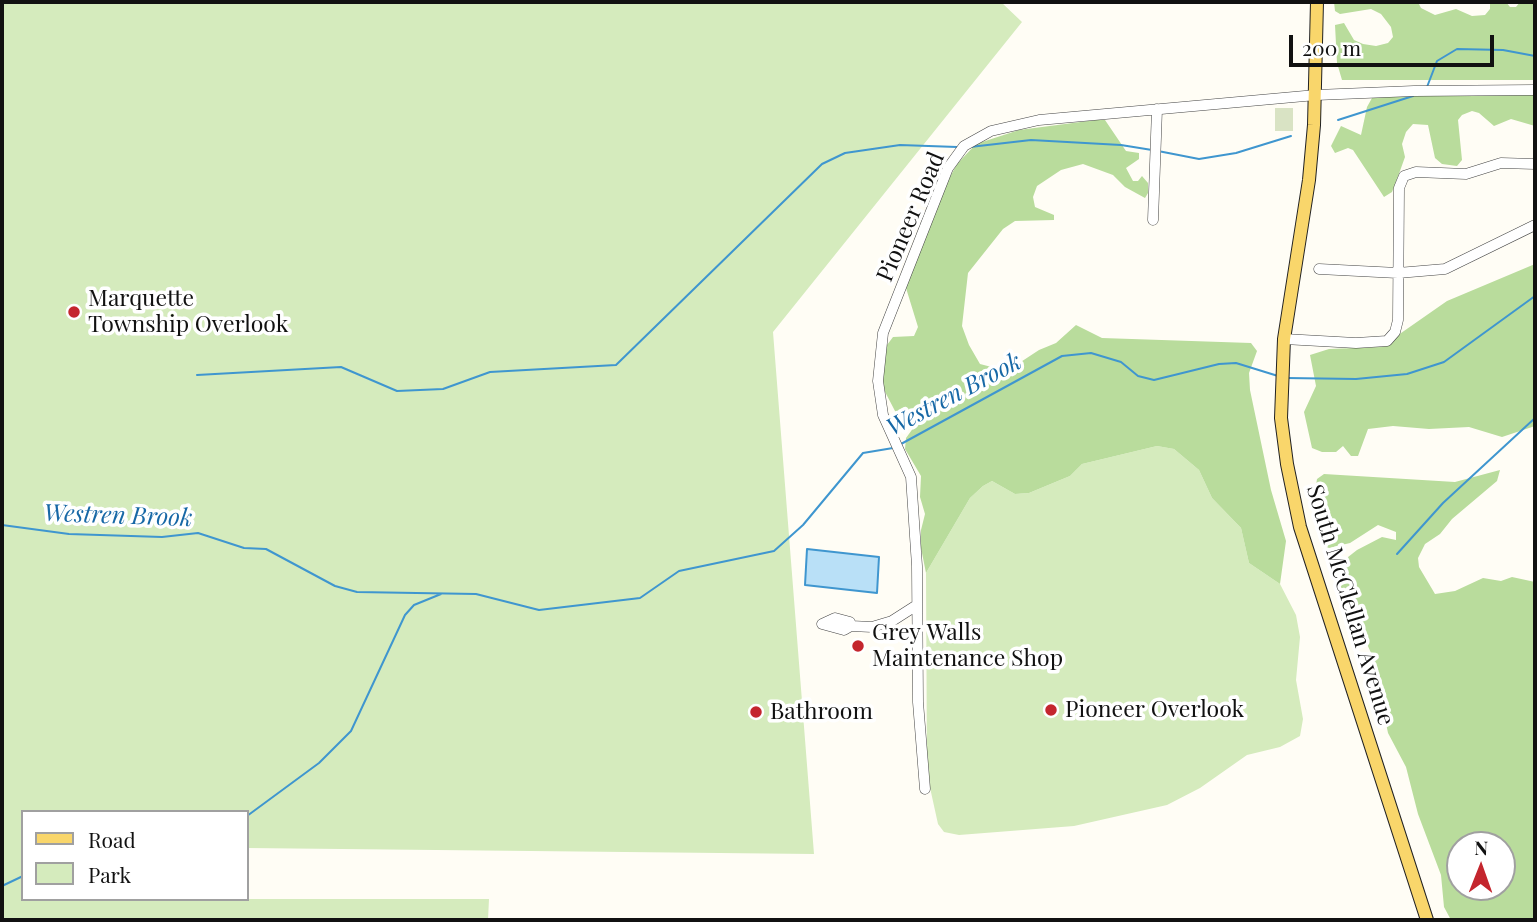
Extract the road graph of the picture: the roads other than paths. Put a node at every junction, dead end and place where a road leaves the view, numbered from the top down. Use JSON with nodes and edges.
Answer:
{"nodes":[{"id":1,"x":1317,"y":2,"type":"edge"},
{"id":2,"x":1535,"y":90,"type":"edge"},
{"id":3,"x":1316,"y":96,"type":"junction"},
{"id":4,"x":1157,"y":109,"type":"junction"},
{"id":5,"x":1535,"y":164,"type":"edge"},
{"id":6,"x":1153,"y":220,"type":"dead end"},
{"id":7,"x":1535,"y":225,"type":"edge"},
{"id":8,"x":1320,"y":269,"type":"dead end"},
{"id":9,"x":1398,"y":273,"type":"junction"},
{"id":10,"x":1284,"y":339,"type":"junction"},
{"id":11,"x":917,"y":605,"type":"junction"},
{"id":12,"x":851,"y":626,"type":"dead end"},
{"id":13,"x":925,"y":789,"type":"dead end"},
{"id":14,"x":1427,"y":920,"type":"edge"}],
"edges":[{"from":1,"to":3,"type":"main road","name":"South McClellan Avenue"},
{"from":2,"to":3,"type":"street","name":"Pioneer Road"},
{"from":3,"to":4,"type":"street","name":"Pioneer Road"},
{"from":3,"to":10,"type":"main road","name":"South McClellan Avenue"},
{"from":4,"to":6,"type":"street"},
{"from":4,"to":11,"type":"street","name":"Pioneer Road"},
{"from":5,"to":9,"type":"street"},
{"from":7,"to":9,"type":"street"},
{"from":8,"to":9,"type":"street"},
{"from":9,"to":10,"type":"street"},
{"from":10,"to":14,"type":"main road","name":"South McClellan Avenue"},
{"from":11,"to":12,"type":"street"},
{"from":11,"to":13,"type":"street","name":"Pioneer Road"}]}
